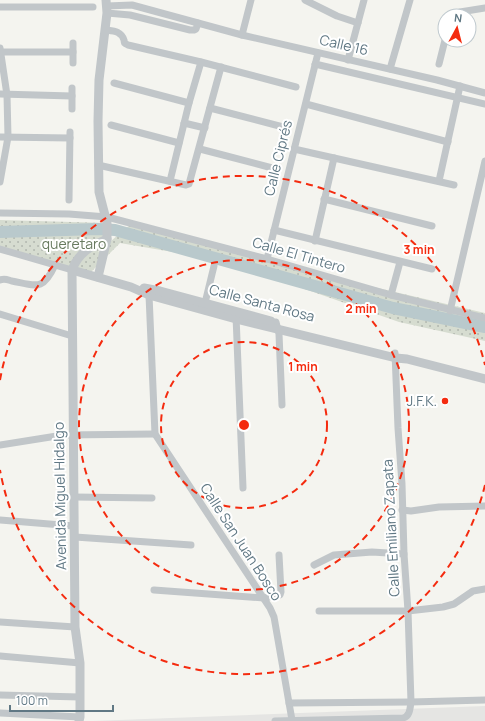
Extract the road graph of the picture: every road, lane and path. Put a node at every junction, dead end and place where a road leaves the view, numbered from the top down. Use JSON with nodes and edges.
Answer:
{"nodes":[{"id":1,"x":251,"y":0,"type":"edge"},
{"id":2,"x":305,"y":0,"type":"edge"},
{"id":3,"x":364,"y":0,"type":"edge"},
{"id":4,"x":410,"y":0,"type":"edge"},
{"id":5,"x":132,"y":3,"type":"edge"},
{"id":6,"x":107,"y":6,"type":"edge"},
{"id":7,"x":0,"y":7,"type":"edge"},
{"id":8,"x":93,"y":7,"type":"dead end"},
{"id":9,"x":130,"y":15,"type":"junction"},
{"id":10,"x":198,"y":23,"type":"junction"},
{"id":11,"x":358,"y":23,"type":"junction"},
{"id":12,"x":106,"y":30,"type":"junction"},
{"id":13,"x":242,"y":35,"type":"junction"},
{"id":14,"x":73,"y":43,"type":"dead end"},
{"id":15,"x":443,"y":48,"type":"edge"},
{"id":16,"x":0,"y":50,"type":"edge"},
{"id":17,"x":73,"y":52,"type":"junction"},
{"id":18,"x":318,"y":53,"type":"junction"},
{"id":19,"x":338,"y":58,"type":"junction"},
{"id":20,"x":348,"y":60,"type":"junction"},
{"id":21,"x":73,"y":62,"type":"dead end"},
{"id":22,"x":201,"y":62,"type":"junction"},
{"id":23,"x":315,"y":64,"type":"junction"},
{"id":24,"x":439,"y":64,"type":"dead end"},
{"id":25,"x":221,"y":67,"type":"junction"},
{"id":26,"x":336,"y":69,"type":"junction"},
{"id":27,"x":387,"y":69,"type":"junction"},
{"id":28,"x":380,"y":79,"type":"junction"},
{"id":29,"x":114,"y":83,"type":"dead end"},
{"id":30,"x":460,"y":86,"type":"junction"},
{"id":31,"x":296,"y":87,"type":"dead end"},
{"id":32,"x":72,"y":88,"type":"dead end"},
{"id":33,"x":485,"y":93,"type":"edge"},
{"id":34,"x":3,"y":95,"type":"edge"},
{"id":35,"x":72,"y":96,"type":"junction"},
{"id":36,"x":458,"y":97,"type":"junction"},
{"id":37,"x":189,"y":103,"type":"junction"},
{"id":38,"x":306,"y":104,"type":"junction"},
{"id":39,"x":485,"y":104,"type":"edge"},
{"id":40,"x":210,"y":108,"type":"junction"},
{"id":41,"x":72,"y":109,"type":"dead end"},
{"id":42,"x":184,"y":123,"type":"junction"},
{"id":43,"x":111,"y":125,"type":"dead end"},
{"id":44,"x":205,"y":128,"type":"junction"},
{"id":45,"x":287,"y":128,"type":"dead end"},
{"id":46,"x":0,"y":137,"type":"edge"},
{"id":47,"x":8,"y":137,"type":"junction"},
{"id":48,"x":448,"y":142,"type":"junction"},
{"id":49,"x":179,"y":143,"type":"junction"},
{"id":50,"x":294,"y":148,"type":"junction"},
{"id":51,"x":200,"y":149,"type":"junction"},
{"id":52,"x":334,"y":158,"type":"junction"},
{"id":53,"x":485,"y":161,"type":"edge"},
{"id":54,"x":98,"y":165,"type":"junction"},
{"id":55,"x":276,"y":169,"type":"dead end"},
{"id":56,"x":170,"y":181,"type":"junction"},
{"id":57,"x":439,"y":181,"type":"junction"},
{"id":58,"x":0,"y":182,"type":"edge"},
{"id":59,"x":454,"y":185,"type":"dead end"},
{"id":60,"x":324,"y":198,"type":"junction"},
{"id":61,"x":69,"y":200,"type":"dead end"},
{"id":62,"x":0,"y":212,"type":"edge"},
{"id":63,"x":107,"y":220,"type":"junction"},
{"id":64,"x":432,"y":226,"type":"dead end"},
{"id":65,"x":274,"y":230,"type":"junction"},
{"id":66,"x":107,"y":237,"type":"junction"},
{"id":67,"x":315,"y":241,"type":"junction"},
{"id":68,"x":0,"y":248,"type":"edge"},
{"id":69,"x":267,"y":259,"type":"junction"},
{"id":70,"x":400,"y":262,"type":"junction"},
{"id":71,"x":55,"y":265,"type":"junction"},
{"id":72,"x":214,"y":266,"type":"dead end"},
{"id":73,"x":432,"y":269,"type":"dead end"},
{"id":74,"x":72,"y":270,"type":"junction"},
{"id":75,"x":98,"y":277,"type":"junction"},
{"id":76,"x":0,"y":280,"type":"edge"},
{"id":77,"x":131,"y":287,"type":"junction"},
{"id":78,"x":149,"y":295,"type":"junction"},
{"id":79,"x":391,"y":295,"type":"junction"},
{"id":80,"x":193,"y":303,"type":"junction"},
{"id":81,"x":205,"y":303,"type":"junction"},
{"id":82,"x":450,"y":310,"type":"junction"},
{"id":83,"x":0,"y":314,"type":"edge"},
{"id":84,"x":236,"y":315,"type":"junction"},
{"id":85,"x":485,"y":318,"type":"edge"},
{"id":86,"x":277,"y":326,"type":"junction"},
{"id":87,"x":72,"y":336,"type":"junction"},
{"id":88,"x":396,"y":356,"type":"junction"},
{"id":89,"x":485,"y":379,"type":"edge"},
{"id":90,"x":282,"y":405,"type":"dead end"},
{"id":91,"x":155,"y":434,"type":"junction"},
{"id":92,"x":73,"y":435,"type":"junction"},
{"id":93,"x":0,"y":445,"type":"edge"},
{"id":94,"x":243,"y":488,"type":"dead end"},
{"id":95,"x":74,"y":497,"type":"junction"},
{"id":96,"x":152,"y":498,"type":"dead end"},
{"id":97,"x":485,"y":506,"type":"edge"},
{"id":98,"x":402,"y":510,"type":"junction"},
{"id":99,"x":411,"y":511,"type":"junction"},
{"id":100,"x":0,"y":520,"type":"edge"},
{"id":101,"x":74,"y":526,"type":"junction"},
{"id":102,"x":403,"y":530,"type":"junction"},
{"id":103,"x":74,"y":537,"type":"junction"},
{"id":104,"x":191,"y":545,"type":"dead end"},
{"id":105,"x":404,"y":554,"type":"junction"},
{"id":106,"x":279,"y":555,"type":"dead end"},
{"id":107,"x":314,"y":565,"type":"dead end"},
{"id":108,"x":485,"y":589,"type":"edge"},
{"id":109,"x":154,"y":590,"type":"dead end"},
{"id":110,"x":264,"y":598,"type":"junction"},
{"id":111,"x":319,"y":611,"type":"dead end"},
{"id":112,"x":408,"y":611,"type":"junction"},
{"id":113,"x":0,"y":622,"type":"edge"},
{"id":114,"x":75,"y":627,"type":"junction"},
{"id":115,"x":0,"y":656,"type":"edge"},
{"id":116,"x":80,"y":663,"type":"junction"},
{"id":117,"x":0,"y":695,"type":"edge"},
{"id":118,"x":80,"y":697,"type":"junction"},
{"id":119,"x":485,"y":700,"type":"edge"},
{"id":120,"x":411,"y":702,"type":"junction"},
{"id":121,"x":289,"y":703,"type":"junction"},
{"id":122,"x":0,"y":713,"type":"edge"},
{"id":123,"x":80,"y":719,"type":"edge"},
{"id":124,"x":292,"y":720,"type":"edge"},
{"id":125,"x":274,"y":721,"type":"edge"}],
"edges":[{"from":1,"to":13,"type":"street"},
{"from":2,"to":11,"type":"street"},
{"from":3,"to":11,"type":"street"},
{"from":4,"to":27,"type":"street"},
{"from":5,"to":6,"type":"street","name":"Calle 16"},
{"from":5,"to":9,"type":"street"},
{"from":5,"to":10,"type":"street","name":"Calle 16"},
{"from":6,"to":9,"type":"street"},
{"from":6,"to":12,"type":"street"},
{"from":7,"to":8,"type":"street"},
{"from":9,"to":10,"type":"street"},
{"from":10,"to":13,"type":"street","name":"Calle 16"},
{"from":11,"to":20,"type":"street"},
{"from":12,"to":22,"type":"street"},
{"from":12,"to":54,"type":"street"},
{"from":13,"to":18,"type":"street","name":"Calle 16"},
{"from":14,"to":17,"type":"street"},
{"from":15,"to":24,"type":"street"},
{"from":16,"to":17,"type":"street"},
{"from":16,"to":34,"type":"street"},
{"from":17,"to":21,"type":"street"},
{"from":18,"to":19,"type":"street","name":"Calle 16"},
{"from":18,"to":23,"type":"street","name":"Calle Ciprés"},
{"from":19,"to":20,"type":"street","name":"Calle 16"},
{"from":19,"to":26,"type":"street"},
{"from":20,"to":27,"type":"street","name":"Calle 16"},
{"from":22,"to":25,"type":"street"},
{"from":22,"to":37,"type":"street"},
{"from":23,"to":26,"type":"street"},
{"from":23,"to":38,"type":"street","name":"Calle Ciprés"},
{"from":25,"to":31,"type":"street"},
{"from":25,"to":40,"type":"street"},
{"from":26,"to":28,"type":"street"},
{"from":27,"to":28,"type":"street"},
{"from":27,"to":30,"type":"street","name":"Calle 16"},
{"from":28,"to":36,"type":"street"},
{"from":29,"to":37,"type":"street"},
{"from":30,"to":33,"type":"street","name":"Calle 16"},
{"from":30,"to":36,"type":"street"},
{"from":32,"to":35,"type":"street"},
{"from":34,"to":35,"type":"street"},
{"from":34,"to":47,"type":"street"},
{"from":35,"to":41,"type":"street"},
{"from":36,"to":39,"type":"street"},
{"from":36,"to":48,"type":"street"},
{"from":37,"to":42,"type":"street"},
{"from":38,"to":48,"type":"street"},
{"from":38,"to":50,"type":"street","name":"Calle Ciprés"},
{"from":40,"to":44,"type":"street"},
{"from":40,"to":45,"type":"street"},
{"from":42,"to":44,"type":"street"},
{"from":42,"to":49,"type":"street"},
{"from":43,"to":49,"type":"street"},
{"from":44,"to":51,"type":"street"},
{"from":46,"to":47,"type":"street"},
{"from":47,"to":58,"type":"street"},
{"from":47,"to":61,"type":"street"},
{"from":48,"to":57,"type":"street"},
{"from":49,"to":56,"type":"street"},
{"from":50,"to":52,"type":"street"},
{"from":50,"to":65,"type":"street","name":"Calle Ciprés"},
{"from":51,"to":55,"type":"street"},
{"from":51,"to":56,"type":"street"},
{"from":52,"to":57,"type":"street"},
{"from":52,"to":60,"type":"street"},
{"from":53,"to":82,"type":"street"},
{"from":54,"to":56,"type":"street"},
{"from":54,"to":63,"type":"street"},
{"from":57,"to":59,"type":"street"},
{"from":60,"to":64,"type":"street"},
{"from":60,"to":67,"type":"street"},
{"from":62,"to":63,"type":"street","name":"Calle El Tintero"},
{"from":63,"to":66,"type":"street"},
{"from":63,"to":69,"type":"street","name":"Calle El Tintero"},
{"from":65,"to":67,"type":"street"},
{"from":65,"to":69,"type":"street","name":"Calle Ciprés"},
{"from":66,"to":74,"type":"street"},
{"from":66,"to":75,"type":"street"},
{"from":67,"to":70,"type":"street"},
{"from":68,"to":71,"type":"street","name":"Calle Santa Rosa"},
{"from":69,"to":79,"type":"street","name":"Calle El Tintero"},
{"from":70,"to":73,"type":"street"},
{"from":70,"to":79,"type":"street"},
{"from":71,"to":74,"type":"street","name":"Calle Santa Rosa"},
{"from":71,"to":76,"type":"street"},
{"from":72,"to":81,"type":"street"},
{"from":74,"to":75,"type":"street","name":"Calle Santa Rosa"},
{"from":74,"to":87,"type":"street","name":"Avenida Miguel Hidalgo"},
{"from":75,"to":77,"type":"street","name":"Calle Santa Rosa"},
{"from":77,"to":78,"type":"street","name":"Calle Santa Rosa"},
{"from":77,"to":80,"type":"street","name":"Calle Santa Rosa"},
{"from":78,"to":80,"type":"street","name":"Calle Santa Rosa"},
{"from":78,"to":91,"type":"street"},
{"from":79,"to":82,"type":"street","name":"Calle El Tintero"},
{"from":80,"to":81,"type":"street","name":"Calle Santa Rosa"},
{"from":80,"to":84,"type":"street","name":"Calle Santa Rosa"},
{"from":81,"to":84,"type":"street","name":"Calle Santa Rosa"},
{"from":82,"to":85,"type":"street","name":"Calle El Tintero"},
{"from":83,"to":87,"type":"street"},
{"from":84,"to":86,"type":"street","name":"Calle Santa Rosa"},
{"from":84,"to":94,"type":"street"},
{"from":86,"to":88,"type":"street","name":"Calle Santa Rosa"},
{"from":86,"to":90,"type":"street"},
{"from":87,"to":92,"type":"street","name":"Avenida Miguel Hidalgo"},
{"from":88,"to":89,"type":"street","name":"Calle Santa Rosa"},
{"from":88,"to":98,"type":"street","name":"Calle Emiliano Zapata"},
{"from":91,"to":92,"type":"street"},
{"from":91,"to":110,"type":"street","name":"Calle San Juan Bosco"},
{"from":92,"to":93,"type":"street"},
{"from":92,"to":95,"type":"street","name":"Avenida Miguel Hidalgo"},
{"from":95,"to":96,"type":"street"},
{"from":95,"to":101,"type":"street","name":"Avenida Miguel Hidalgo"},
{"from":97,"to":99,"type":"street"},
{"from":98,"to":99,"type":"street"},
{"from":98,"to":102,"type":"street","name":"Calle Emiliano Zapata"},
{"from":99,"to":102,"type":"street"},
{"from":100,"to":101,"type":"street"},
{"from":101,"to":103,"type":"street","name":"Avenida Miguel Hidalgo"},
{"from":102,"to":105,"type":"street","name":"Calle Emiliano Zapata"},
{"from":103,"to":104,"type":"street"},
{"from":103,"to":114,"type":"street","name":"Avenida Miguel Hidalgo"},
{"from":105,"to":107,"type":"street"},
{"from":105,"to":112,"type":"street","name":"Calle Emiliano Zapata"},
{"from":106,"to":110,"type":"street"},
{"from":108,"to":112,"type":"street"},
{"from":109,"to":110,"type":"street"},
{"from":110,"to":121,"type":"street","name":"Calle San Juan Bosco"},
{"from":111,"to":112,"type":"street"},
{"from":112,"to":120,"type":"street","name":"Calle Emiliano Zapata"},
{"from":113,"to":114,"type":"street"},
{"from":114,"to":116,"type":"street","name":"Avenida Miguel Hidalgo"},
{"from":115,"to":116,"type":"street"},
{"from":116,"to":118,"type":"street","name":"Avenida Miguel Hidalgo"},
{"from":117,"to":118,"type":"street"},
{"from":118,"to":123,"type":"street","name":"Avenida Miguel Hidalgo"},
{"from":119,"to":120,"type":"street"},
{"from":120,"to":121,"type":"street"},
{"from":120,"to":124,"type":"street"},
{"from":121,"to":124,"type":"street","name":"Calle San Juan Bosco"},
{"from":122,"to":123,"type":"street"},
{"from":124,"to":125,"type":"street"}]}
